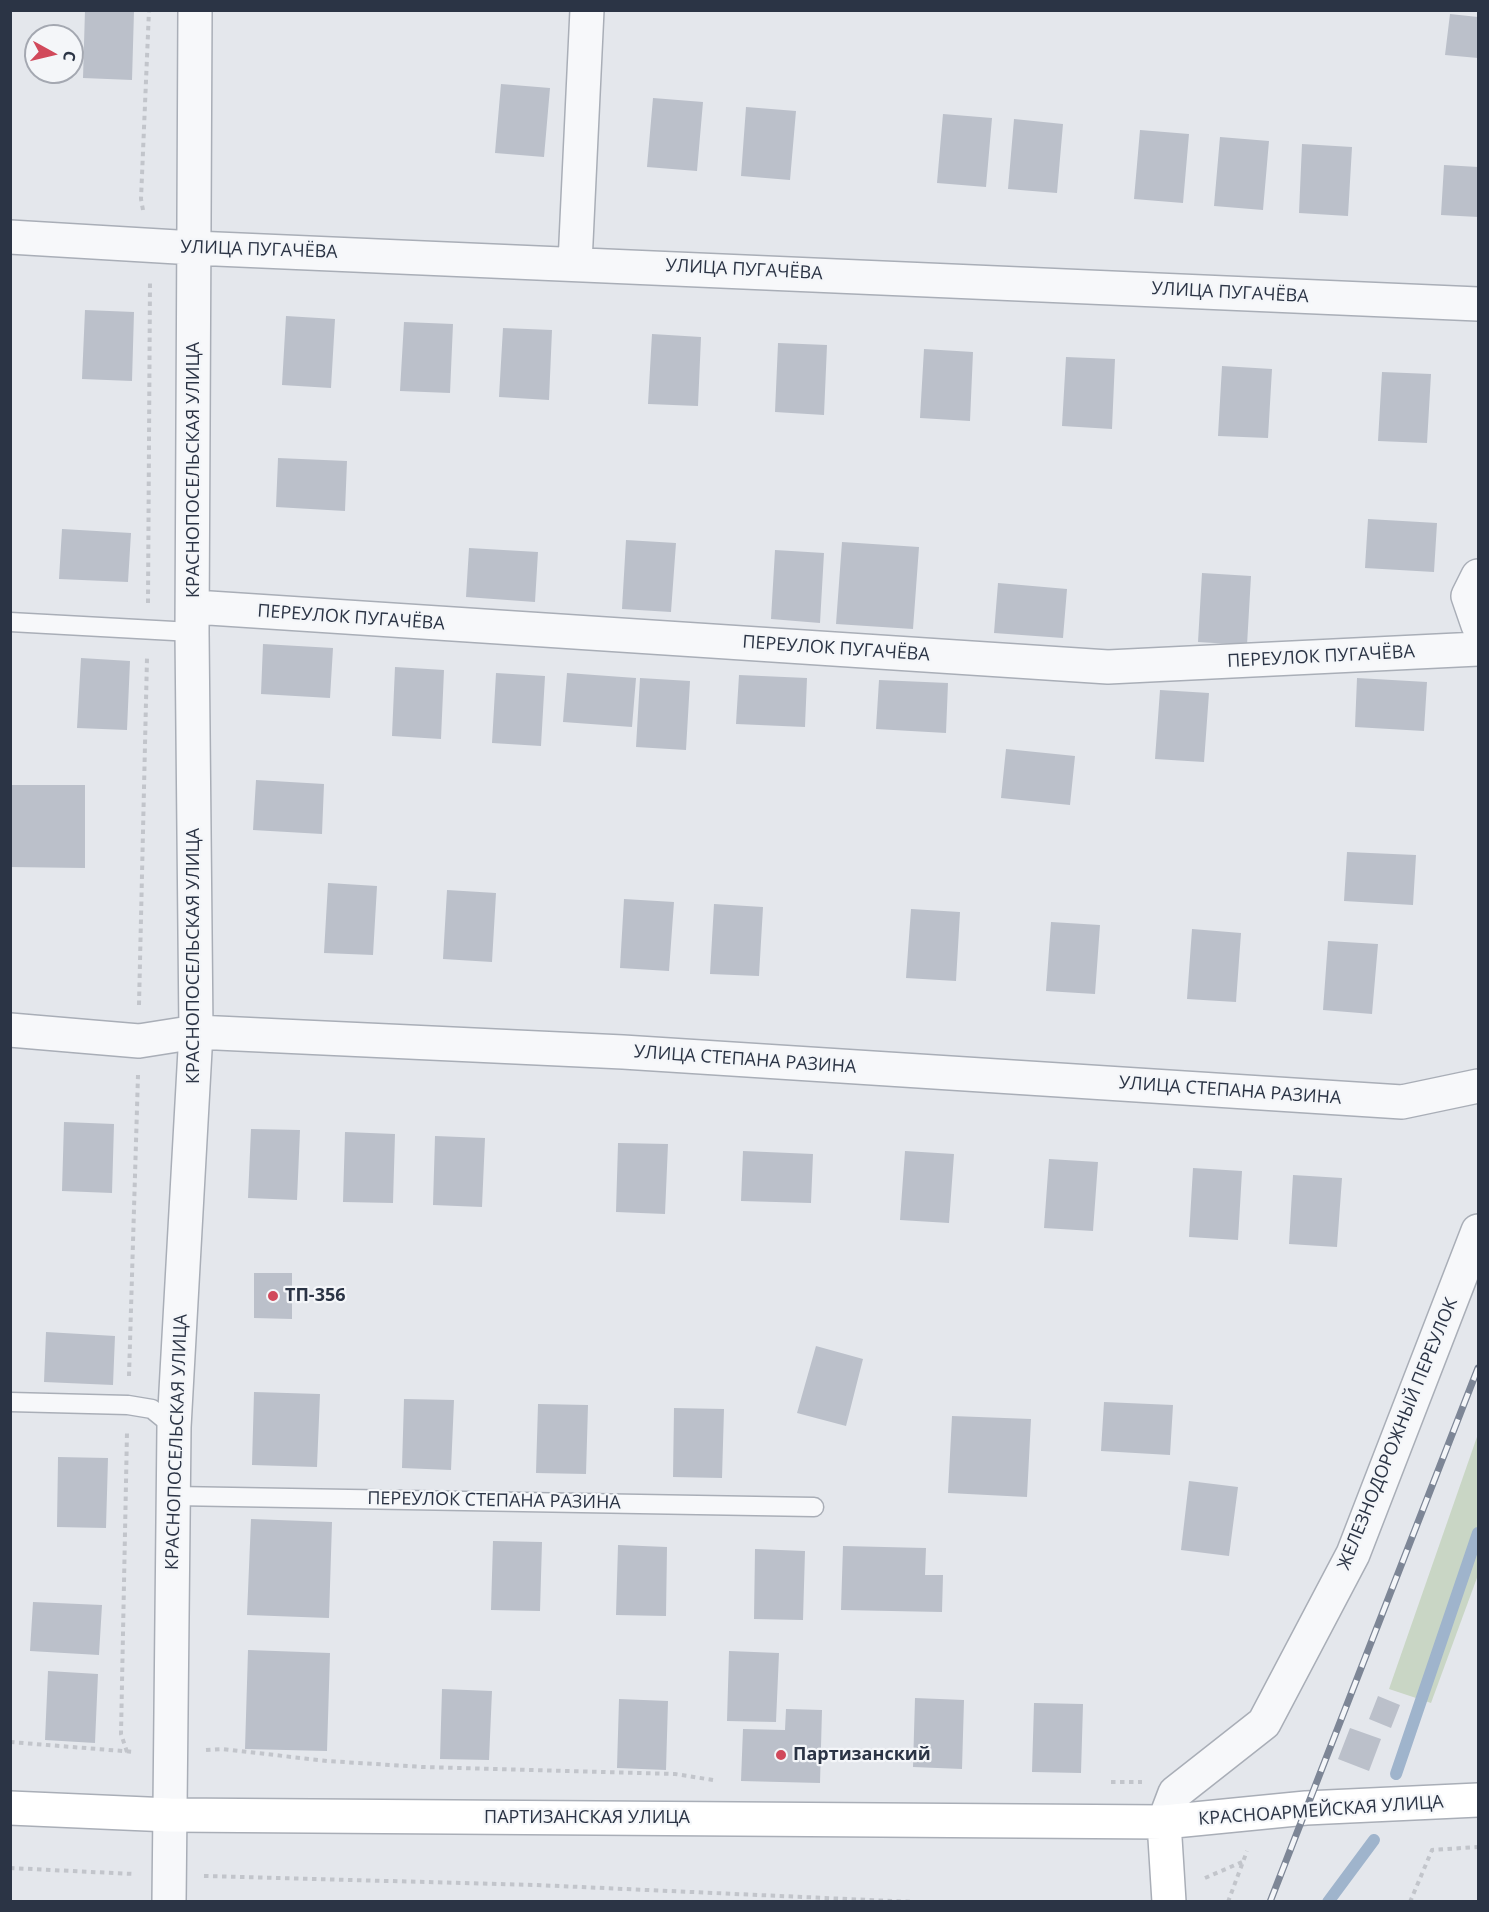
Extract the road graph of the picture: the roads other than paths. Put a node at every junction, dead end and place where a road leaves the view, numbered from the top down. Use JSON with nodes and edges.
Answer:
{"nodes":[{"id":1,"x":195,"y":10,"type":"edge"},
{"id":2,"x":587,"y":10,"type":"edge"},
{"id":3,"x":10,"y":237,"type":"edge"},
{"id":4,"x":194,"y":248,"type":"junction"},
{"id":5,"x":575,"y":263,"type":"junction"},
{"id":6,"x":1479,"y":304,"type":"edge"},
{"id":7,"x":1479,"y":576,"type":"edge"},
{"id":8,"x":193,"y":620,"type":"junction"},
{"id":9,"x":10,"y":622,"type":"edge"},
{"id":10,"x":1479,"y":625,"type":"edge"},
{"id":11,"x":1479,"y":649,"type":"edge"},
{"id":12,"x":10,"y":1030,"type":"edge"},
{"id":13,"x":196,"y":1032,"type":"junction"},
{"id":14,"x":1479,"y":1086,"type":"edge"},
{"id":15,"x":1479,"y":1231,"type":"edge"},
{"id":16,"x":10,"y":1402,"type":"edge"},
{"id":17,"x":174,"y":1426,"type":"junction"},
{"id":18,"x":174,"y":1496,"type":"junction"},
{"id":19,"x":814,"y":1507,"type":"dead end"},
{"id":20,"x":1479,"y":1800,"type":"edge"},
{"id":21,"x":10,"y":1808,"type":"edge"},
{"id":22,"x":1170,"y":1808,"type":"junction"},
{"id":23,"x":171,"y":1815,"type":"junction"},
{"id":24,"x":169,"y":1888,"type":"edge"},
{"id":25,"x":1169,"y":1902,"type":"edge"}],
"edges":[{"from":1,"to":4,"type":"street","name":"КРАСНОПОСЕЛЬСКАЯ УЛИЦА"},
{"from":2,"to":5,"type":"street"},
{"from":3,"to":4,"type":"street","name":"УЛИЦА ПУГАЧЁВА"},
{"from":4,"to":5,"type":"street","name":"УЛИЦА ПУГАЧЁВА"},
{"from":4,"to":8,"type":"street","name":"КРАСНОПОСЕЛЬСКАЯ УЛИЦА"},
{"from":5,"to":6,"type":"street","name":"УЛИЦА ПУГАЧЁВА"},
{"from":7,"to":10,"type":"street"},
{"from":8,"to":9,"type":"lane","name":"ПЕРЕУЛОК ПУГАЧЁВА"},
{"from":8,"to":11,"type":"street","name":"ПЕРЕУЛОК ПУГАЧЁВА"},
{"from":8,"to":13,"type":"street","name":"КРАСНОПОСЕЛЬСКАЯ УЛИЦА"},
{"from":12,"to":13,"type":"street","name":"УЛИЦА СТЕПАНА РАЗИНА"},
{"from":13,"to":14,"type":"street","name":"УЛИЦА СТЕПАНА РАЗИНА"},
{"from":13,"to":17,"type":"street","name":"КРАСНОПОСЕЛЬСКАЯ УЛИЦА"},
{"from":15,"to":22,"type":"street","name":"ЖЕЛЕЗНОДОРОЖНЫЙ ПЕРЕУЛОК"},
{"from":16,"to":17,"type":"lane"},
{"from":17,"to":18,"type":"street","name":"КРАСНОПОСЕЛЬСКАЯ УЛИЦА"},
{"from":18,"to":19,"type":"lane","name":"ПЕРЕУЛОК СТЕПАНА РАЗИНА"},
{"from":18,"to":23,"type":"street","name":"КРАСНОПОСЕЛЬСКАЯ УЛИЦА"},
{"from":20,"to":22,"type":"street","name":"КРАСНОАРМЕЙСКАЯ УЛИЦА"},
{"from":21,"to":23,"type":"street","name":"ПАРТИЗАНСКАЯ УЛИЦА"},
{"from":22,"to":23,"type":"street","name":"ПАРТИЗАНСКАЯ УЛИЦА"},
{"from":22,"to":25,"type":"street"},
{"from":23,"to":24,"type":"street","name":"КРАСНОПОСЕЛЬСКАЯ УЛИЦА"}]}
